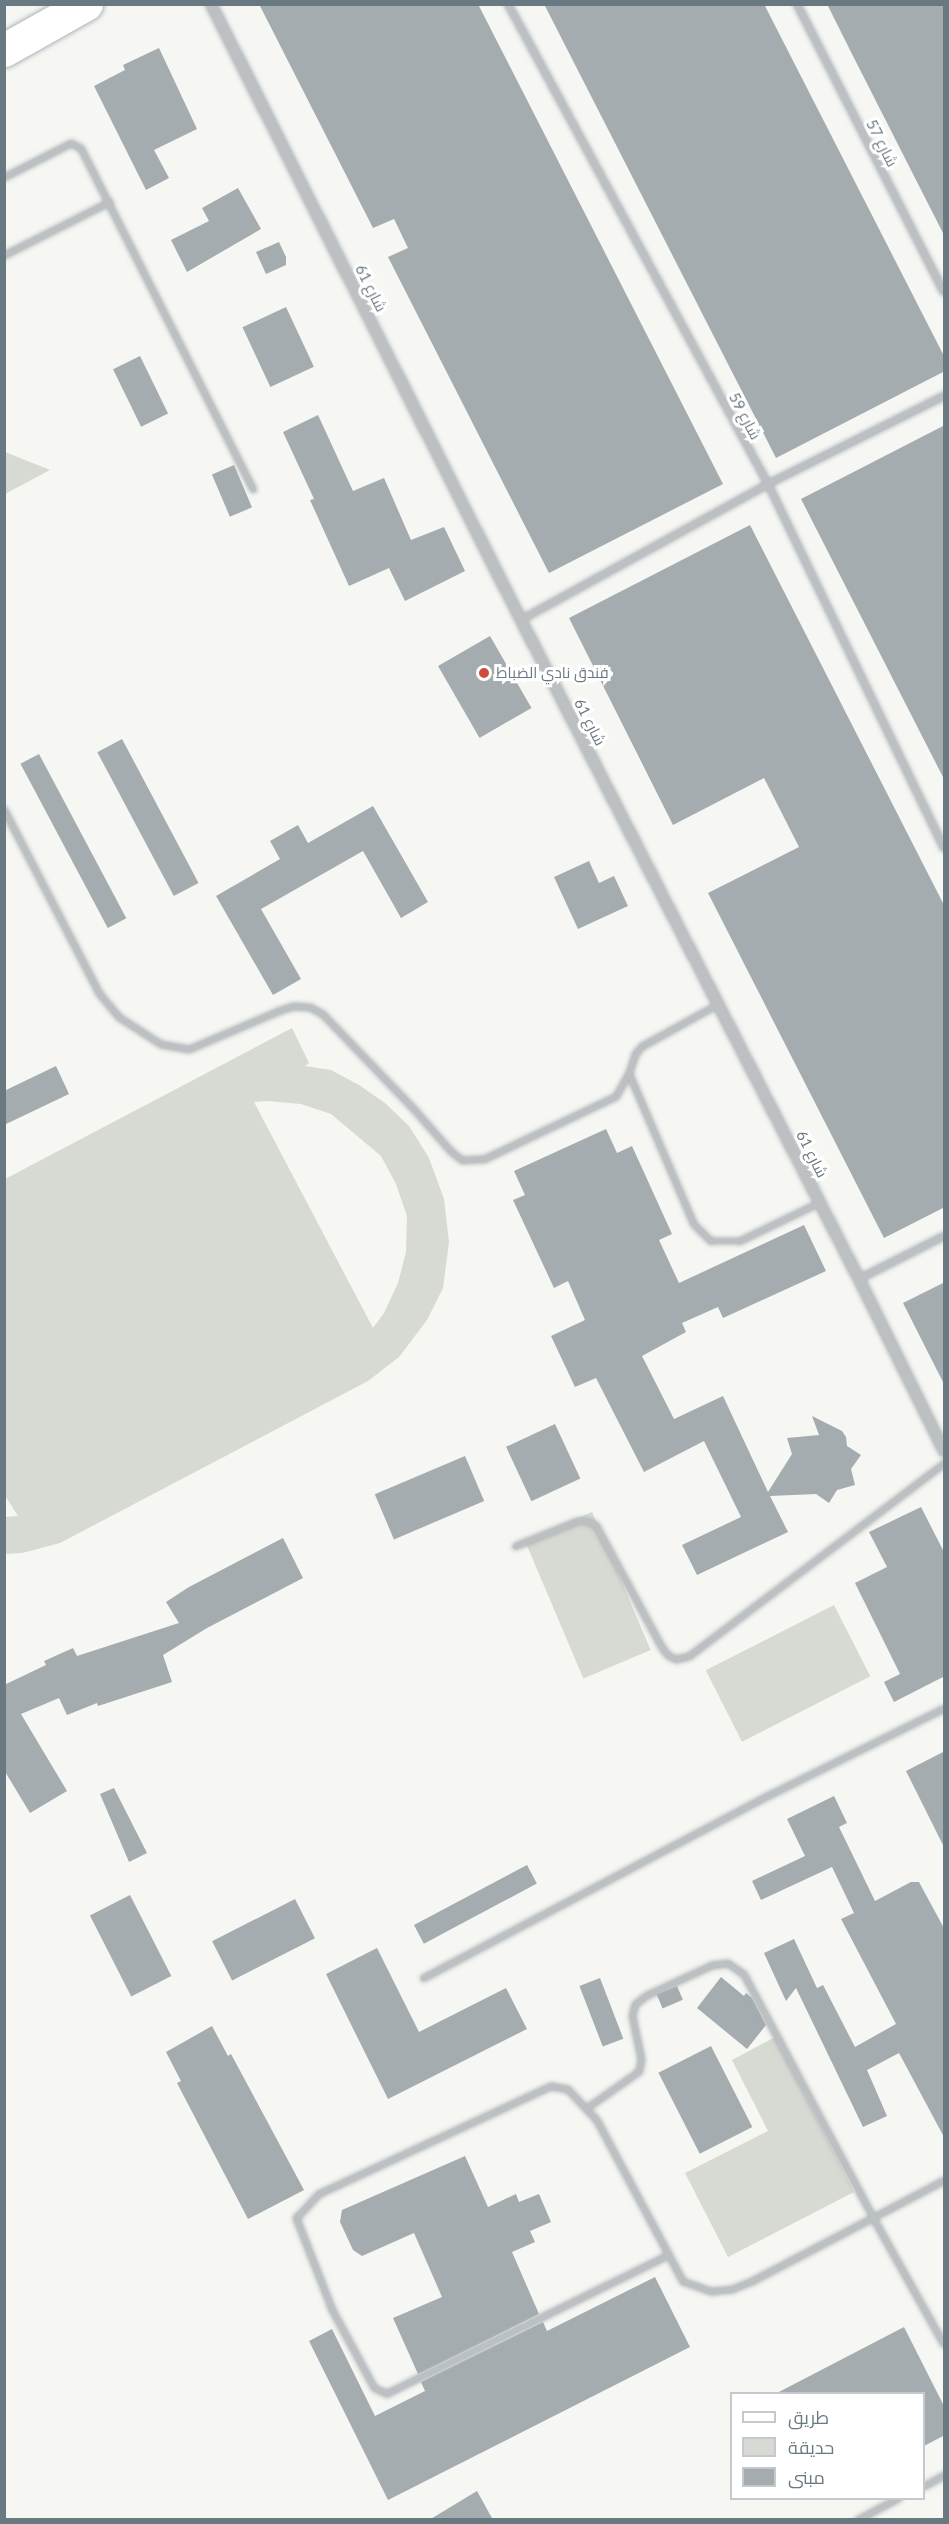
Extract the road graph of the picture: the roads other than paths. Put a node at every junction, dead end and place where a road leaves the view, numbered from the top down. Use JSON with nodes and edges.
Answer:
{"nodes":[{"id":1,"x":86,"y":4,"type":"edge"},
{"id":2,"x":211,"y":4,"type":"edge"},
{"id":3,"x":508,"y":4,"type":"edge"},
{"id":4,"x":797,"y":4,"type":"edge"},
{"id":5,"x":4,"y":50,"type":"edge"},
{"id":6,"x":4,"y":177,"type":"edge"},
{"id":7,"x":109,"y":202,"type":"junction"},
{"id":8,"x":4,"y":255,"type":"edge"},
{"id":9,"x":945,"y":292,"type":"edge"},
{"id":10,"x":945,"y":396,"type":"edge"},
{"id":11,"x":768,"y":484,"type":"junction"},
{"id":12,"x":253,"y":489,"type":"dead end"},
{"id":13,"x":521,"y":620,"type":"junction"},
{"id":14,"x":4,"y":809,"type":"edge"},
{"id":15,"x":945,"y":848,"type":"edge"},
{"id":16,"x":718,"y":1004,"type":"junction"},
{"id":17,"x":629,"y":1073,"type":"junction"},
{"id":18,"x":820,"y":1202,"type":"junction"},
{"id":19,"x":945,"y":1236,"type":"edge"},
{"id":20,"x":859,"y":1279,"type":"junction"},
{"id":21,"x":945,"y":1452,"type":"edge"},
{"id":22,"x":945,"y":1463,"type":"edge"},
{"id":23,"x":515,"y":1546,"type":"dead end"},
{"id":24,"x":945,"y":1708,"type":"edge"},
{"id":25,"x":423,"y":1978,"type":"dead end"},
{"id":26,"x":588,"y":2107,"type":"junction"},
{"id":27,"x":945,"y":2180,"type":"edge"},
{"id":28,"x":873,"y":2217,"type":"junction"},
{"id":29,"x":668,"y":2256,"type":"junction"},
{"id":30,"x":945,"y":2344,"type":"edge"},
{"id":31,"x":945,"y":2475,"type":"edge"},
{"id":32,"x":925,"y":2485,"type":"edge"},
{"id":33,"x":896,"y":2500,"type":"edge"},
{"id":34,"x":857,"y":2520,"type":"edge"}],
"edges":[{"from":1,"to":5,"type":"main road"},
{"from":2,"to":13,"type":"street","name":"شارع 61"},
{"from":3,"to":11,"type":"street","name":"شارع 59"},
{"from":4,"to":9,"type":"street","name":"شارع 57"},
{"from":6,"to":7,"type":"lane"},
{"from":7,"to":8,"type":"lane"},
{"from":7,"to":12,"type":"lane"},
{"from":10,"to":11,"type":"street"},
{"from":11,"to":13,"type":"street"},
{"from":11,"to":15,"type":"street","name":"شارع 59"},
{"from":13,"to":16,"type":"street","name":"شارع 61"},
{"from":14,"to":17,"type":"lane"},
{"from":16,"to":17,"type":"lane"},
{"from":16,"to":18,"type":"street","name":"شارع 61"},
{"from":17,"to":18,"type":"lane"},
{"from":18,"to":20,"type":"street","name":"شارع 61"},
{"from":19,"to":20,"type":"street"},
{"from":20,"to":21,"type":"street","name":"شارع 61"},
{"from":22,"to":23,"type":"lane"},
{"from":24,"to":25,"type":"lane"},
{"from":26,"to":28,"type":"lane"},
{"from":26,"to":29,"type":"lane"},
{"from":26,"to":29,"type":"lane"},
{"from":27,"to":28,"type":"lane"},
{"from":28,"to":29,"type":"lane"},
{"from":28,"to":30,"type":"lane"},
{"from":31,"to":32,"type":"lane"},
{"from":33,"to":34,"type":"lane"}]}
